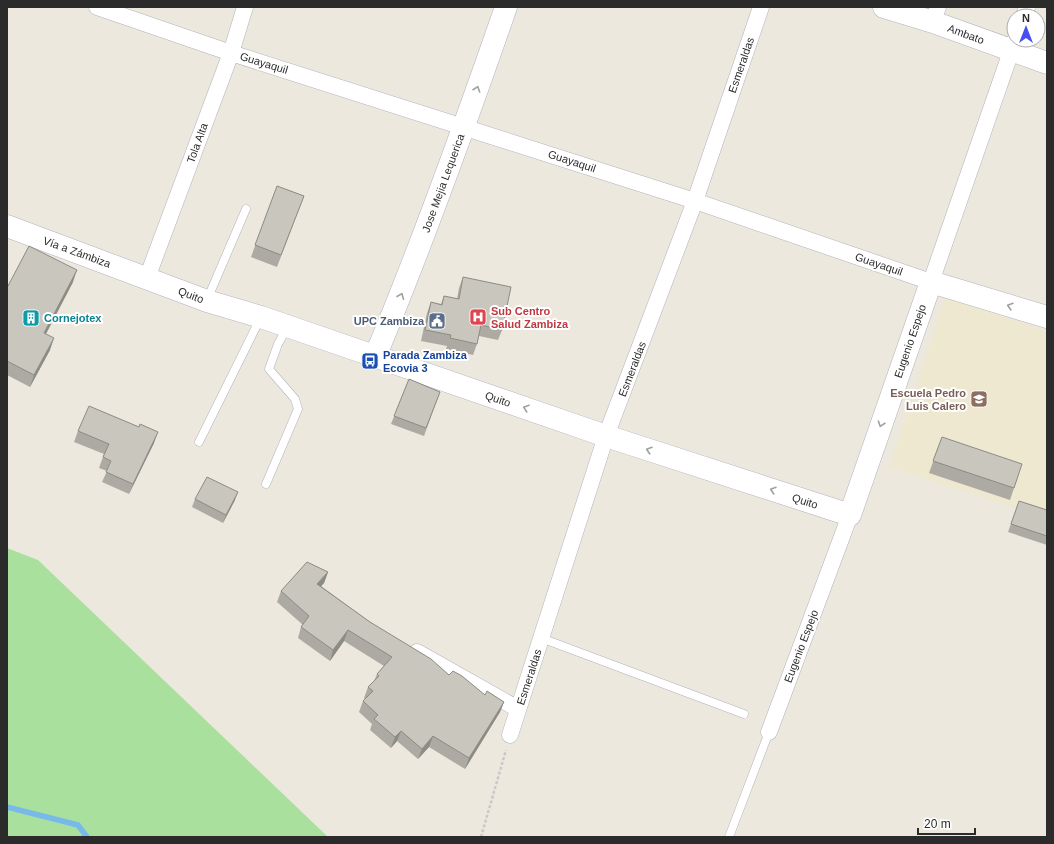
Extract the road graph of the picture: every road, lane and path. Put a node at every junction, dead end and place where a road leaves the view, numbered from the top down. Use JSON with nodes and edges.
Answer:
{"nodes":[{"id":1,"x":97,"y":7,"type":"edge"},
{"id":2,"x":245,"y":7,"type":"edge"},
{"id":3,"x":506,"y":7,"type":"edge"},
{"id":4,"x":760,"y":7,"type":"edge"},
{"id":5,"x":884,"y":7,"type":"edge"},
{"id":6,"x":936,"y":15,"type":"edge"},
{"id":7,"x":1006,"y":43,"type":"edge"},
{"id":8,"x":1012,"y":48,"type":"edge"},
{"id":9,"x":1017,"y":48,"type":"edge"},
{"id":10,"x":231,"y":53,"type":"junction"},
{"id":11,"x":1047,"y":63,"type":"edge"},
{"id":12,"x":464,"y":126,"type":"junction"},
{"id":13,"x":695,"y":201,"type":"junction"},
{"id":14,"x":246,"y":209,"type":"dead end"},
{"id":15,"x":7,"y":226,"type":"edge"},
{"id":16,"x":147,"y":278,"type":"junction"},
{"id":17,"x":931,"y":282,"type":"junction"},
{"id":18,"x":207,"y":301,"type":"junction"},
{"id":19,"x":261,"y":317,"type":"junction"},
{"id":20,"x":1047,"y":317,"type":"edge"},
{"id":21,"x":288,"y":327,"type":"junction"},
{"id":22,"x":375,"y":358,"type":"junction"},
{"id":23,"x":606,"y":436,"type":"junction"},
{"id":24,"x":200,"y":442,"type":"dead end"},
{"id":25,"x":266,"y":484,"type":"dead end"},
{"id":26,"x":850,"y":515,"type":"junction"},
{"id":27,"x":541,"y":638,"type":"junction"},
{"id":28,"x":410,"y":649,"type":"edge"},
{"id":29,"x":518,"y":709,"type":"junction"},
{"id":30,"x":744,"y":714,"type":"dead end"},
{"id":31,"x":768,"y":732,"type":"joint"},
{"id":32,"x":510,"y":734,"type":"joint"},
{"id":33,"x":481,"y":837,"type":"edge"},
{"id":34,"x":729,"y":837,"type":"edge"}],
"edges":[{"from":1,"to":10,"type":"street","name":"Guayaquil"},
{"from":2,"to":10,"type":"street","name":"Tola Alta"},
{"from":12,"to":3,"type":"street","name":"Jose Mejia Lequerica","one_way":true},
{"from":4,"to":13,"type":"street","name":"Esmeraldas"},
{"from":5,"to":6,"type":"street","name":"Ambato"},
{"from":6,"to":7,"type":"street","name":"Ambato"},
{"from":8,"to":17,"type":"street","name":"Eugenio Espejo"},
{"from":9,"to":11,"type":"street","name":"Ambato"},
{"from":10,"to":12,"type":"street","name":"Guayaquil"},
{"from":10,"to":16,"type":"street","name":"Tola Alta"},
{"from":12,"to":13,"type":"street","name":"Guayaquil"},
{"from":22,"to":12,"type":"street","name":"Jose Mejia Lequerica","one_way":true},
{"from":13,"to":17,"type":"street","name":"Guayaquil"},
{"from":13,"to":23,"type":"street","name":"Esmeraldas"},
{"from":14,"to":18,"type":"lane"},
{"from":15,"to":16,"type":"street","name":"Vía a Zámbiza"},
{"from":16,"to":18,"type":"street","name":"Quito"},
{"from":20,"to":17,"type":"street","name":"Guayaquil","one_way":true},
{"from":17,"to":26,"type":"street","name":"Eugenio Espejo","one_way":true},
{"from":18,"to":19,"type":"street","name":"Quito"},
{"from":19,"to":21,"type":"street","name":"Quito"},
{"from":19,"to":24,"type":"lane"},
{"from":21,"to":22,"type":"street","name":"Quito"},
{"from":21,"to":25,"type":"lane"},
{"from":23,"to":22,"type":"street","name":"Quito","one_way":true},
{"from":26,"to":23,"type":"street","name":"Quito","one_way":true},
{"from":23,"to":27,"type":"street","name":"Esmeraldas"},
{"from":26,"to":31,"type":"street","name":"Eugenio Espejo"},
{"from":27,"to":29,"type":"street","name":"Esmeraldas"},
{"from":27,"to":30,"type":"lane"},
{"from":28,"to":29,"type":"street"},
{"from":29,"to":32,"type":"street","name":"Esmeraldas"},
{"from":31,"to":34,"type":"lane"},
{"from":32,"to":33,"type":"path"}]}
